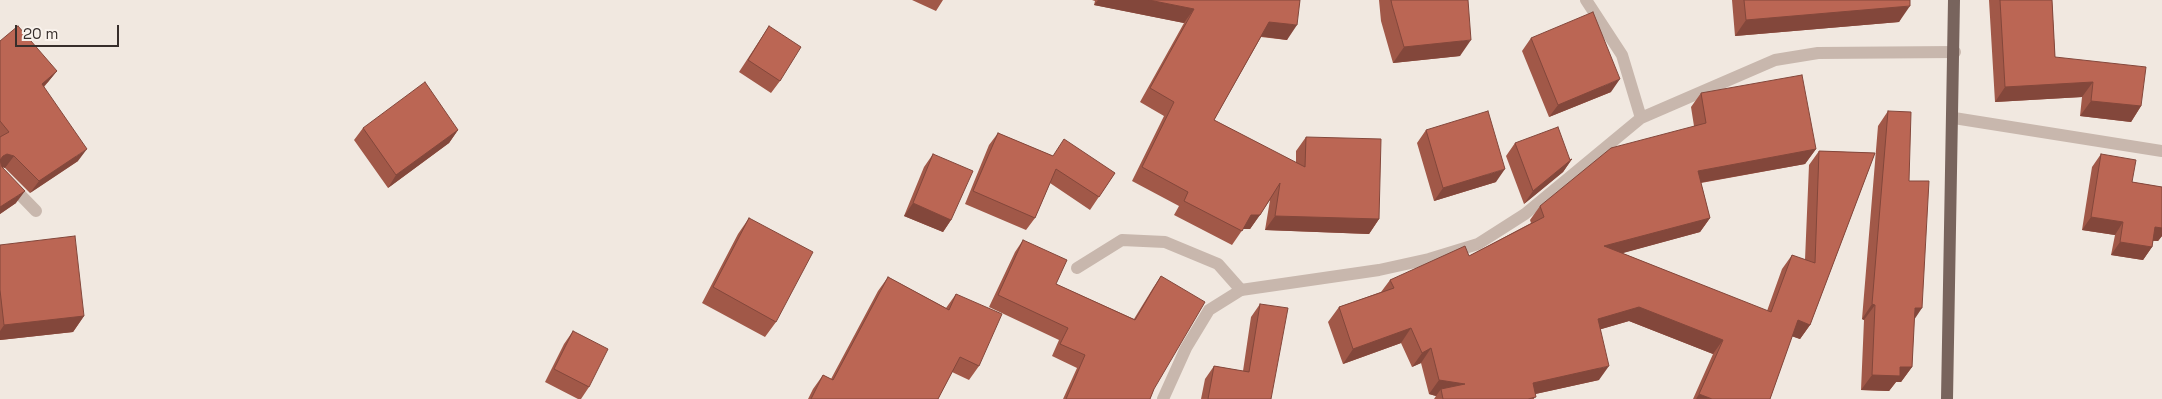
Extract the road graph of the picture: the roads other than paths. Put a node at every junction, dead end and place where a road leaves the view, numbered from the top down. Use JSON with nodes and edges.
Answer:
{"nodes":[{"id":1,"x":1586,"y":0,"type":"edge"},
{"id":2,"x":1954,"y":0,"type":"edge"},
{"id":3,"x":1955,"y":52,"type":"junction"},
{"id":4,"x":1642,"y":118,"type":"junction"},
{"id":5,"x":1954,"y":118,"type":"junction"},
{"id":6,"x":2162,"y":151,"type":"edge"},
{"id":7,"x":0,"y":174,"type":"edge"},
{"id":8,"x":36,"y":211,"type":"dead end"},
{"id":9,"x":1077,"y":268,"type":"dead end"},
{"id":10,"x":1242,"y":290,"type":"junction"},
{"id":11,"x":1162,"y":399,"type":"edge"},
{"id":12,"x":1947,"y":399,"type":"edge"}],
"edges":[{"from":1,"to":4,"type":"street"},
{"from":2,"to":3,"type":"main road"},
{"from":3,"to":4,"type":"street"},
{"from":3,"to":5,"type":"main road"},
{"from":4,"to":10,"type":"street"},
{"from":5,"to":6,"type":"street"},
{"from":5,"to":12,"type":"main road"},
{"from":7,"to":8,"type":"street"},
{"from":9,"to":10,"type":"street"},
{"from":10,"to":11,"type":"street"}]}
